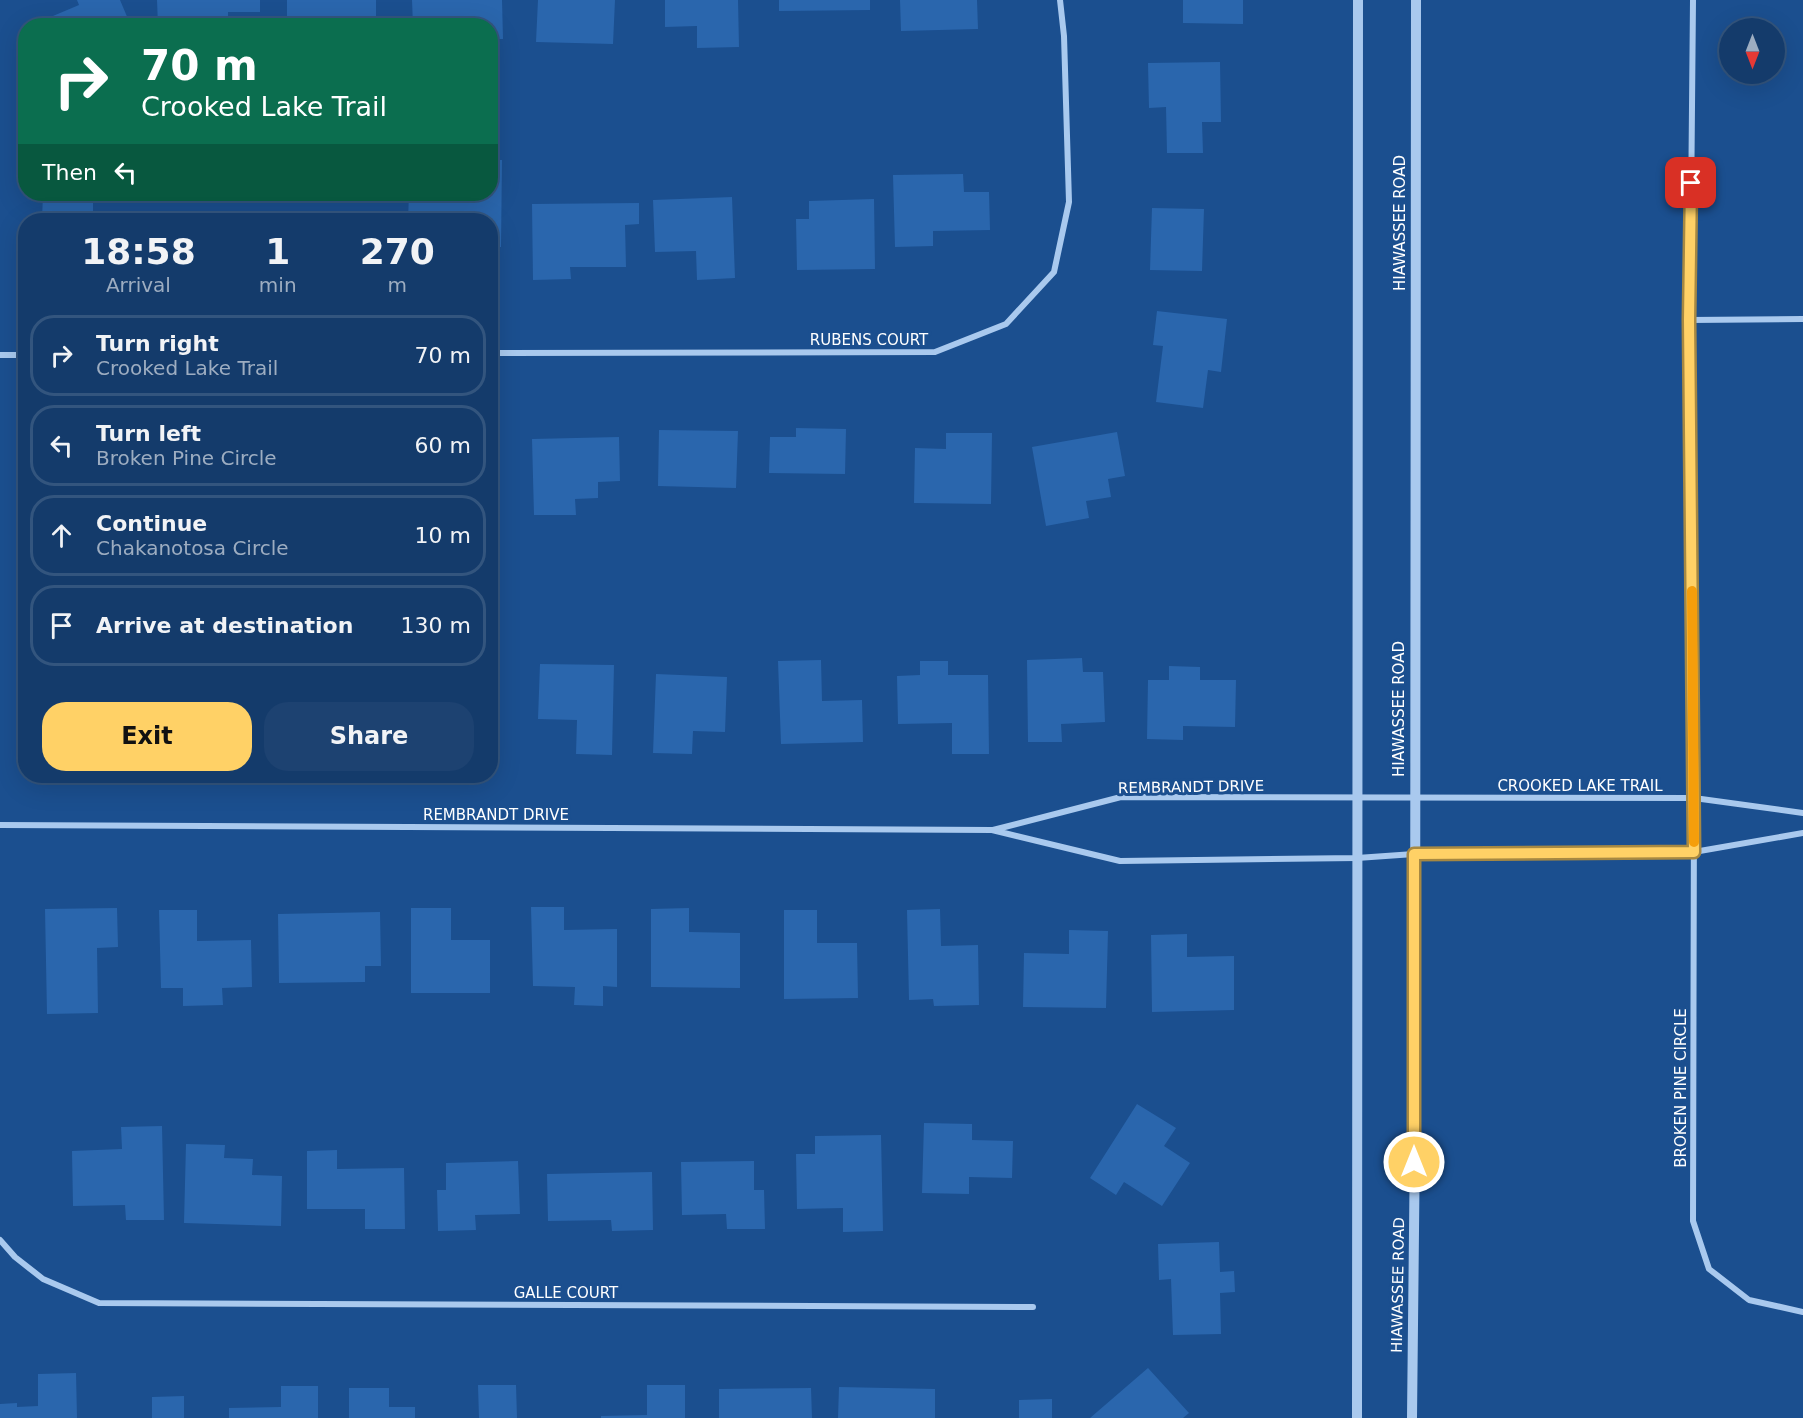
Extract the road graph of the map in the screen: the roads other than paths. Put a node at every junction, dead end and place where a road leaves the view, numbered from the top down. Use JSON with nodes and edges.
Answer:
{"nodes":[{"id":1,"x":1060,"y":0,"type":"edge"},
{"id":2,"x":1358,"y":0,"type":"edge"},
{"id":3,"x":1416,"y":0,"type":"edge"},
{"id":4,"x":1693,"y":0,"type":"edge"},
{"id":5,"x":1803,"y":319,"type":"edge"},
{"id":6,"x":1689,"y":320,"type":"junction"},
{"id":7,"x":498,"y":353,"type":"edge"},
{"id":8,"x":0,"y":355,"type":"edge"},
{"id":9,"x":18,"y":355,"type":"edge"},
{"id":10,"x":1414,"y":798,"type":"junction"},
{"id":11,"x":1694,"y":798,"type":"junction"},
{"id":12,"x":1357,"y":799,"type":"junction"},
{"id":13,"x":1803,"y":813,"type":"edge"},
{"id":14,"x":0,"y":825,"type":"edge"},
{"id":15,"x":992,"y":830,"type":"junction"},
{"id":16,"x":1803,"y":833,"type":"edge"},
{"id":17,"x":1694,"y":852,"type":"junction"},
{"id":18,"x":1414,"y":854,"type":"junction"},
{"id":19,"x":1357,"y":858,"type":"junction"},
{"id":20,"x":0,"y":1240,"type":"edge"},
{"id":21,"x":1033,"y":1307,"type":"dead end"},
{"id":22,"x":1803,"y":1312,"type":"edge"},
{"id":23,"x":1357,"y":1418,"type":"edge"},
{"id":24,"x":1412,"y":1418,"type":"edge"}],
"edges":[{"from":1,"to":7,"type":"street","name":"RUBENS COURT"},
{"from":2,"to":12,"type":"street"},
{"from":3,"to":10,"type":"street","name":"HIAWASSEE ROAD"},
{"from":4,"to":6,"type":"street","name":"BROKEN PINE CIRCLE"},
{"from":5,"to":6,"type":"street"},
{"from":6,"to":11,"type":"street","name":"BROKEN PINE CIRCLE"},
{"from":8,"to":9,"type":"street"},
{"from":10,"to":11,"type":"street","name":"CROOKED LAKE TRAIL"},
{"from":10,"to":12,"type":"street","name":"CROOKED LAKE TRAIL"},
{"from":10,"to":18,"type":"street","name":"HIAWASSEE ROAD"},
{"from":11,"to":13,"type":"street","name":"CROOKED LAKE TRAIL"},
{"from":11,"to":17,"type":"street","name":"BROKEN PINE CIRCLE"},
{"from":12,"to":15,"type":"street","name":"REMBRANDT DRIVE"},
{"from":12,"to":19,"type":"street"},
{"from":14,"to":15,"type":"street","name":"REMBRANDT DRIVE"},
{"from":15,"to":19,"type":"street","name":"REMBRANDT DRIVE"},
{"from":16,"to":17,"type":"street"},
{"from":17,"to":18,"type":"street"},
{"from":17,"to":22,"type":"street","name":"BROKEN PINE CIRCLE"},
{"from":18,"to":19,"type":"street"},
{"from":18,"to":24,"type":"street","name":"HIAWASSEE ROAD"},
{"from":19,"to":23,"type":"street"},
{"from":20,"to":21,"type":"street","name":"GALLE COURT"}]}
